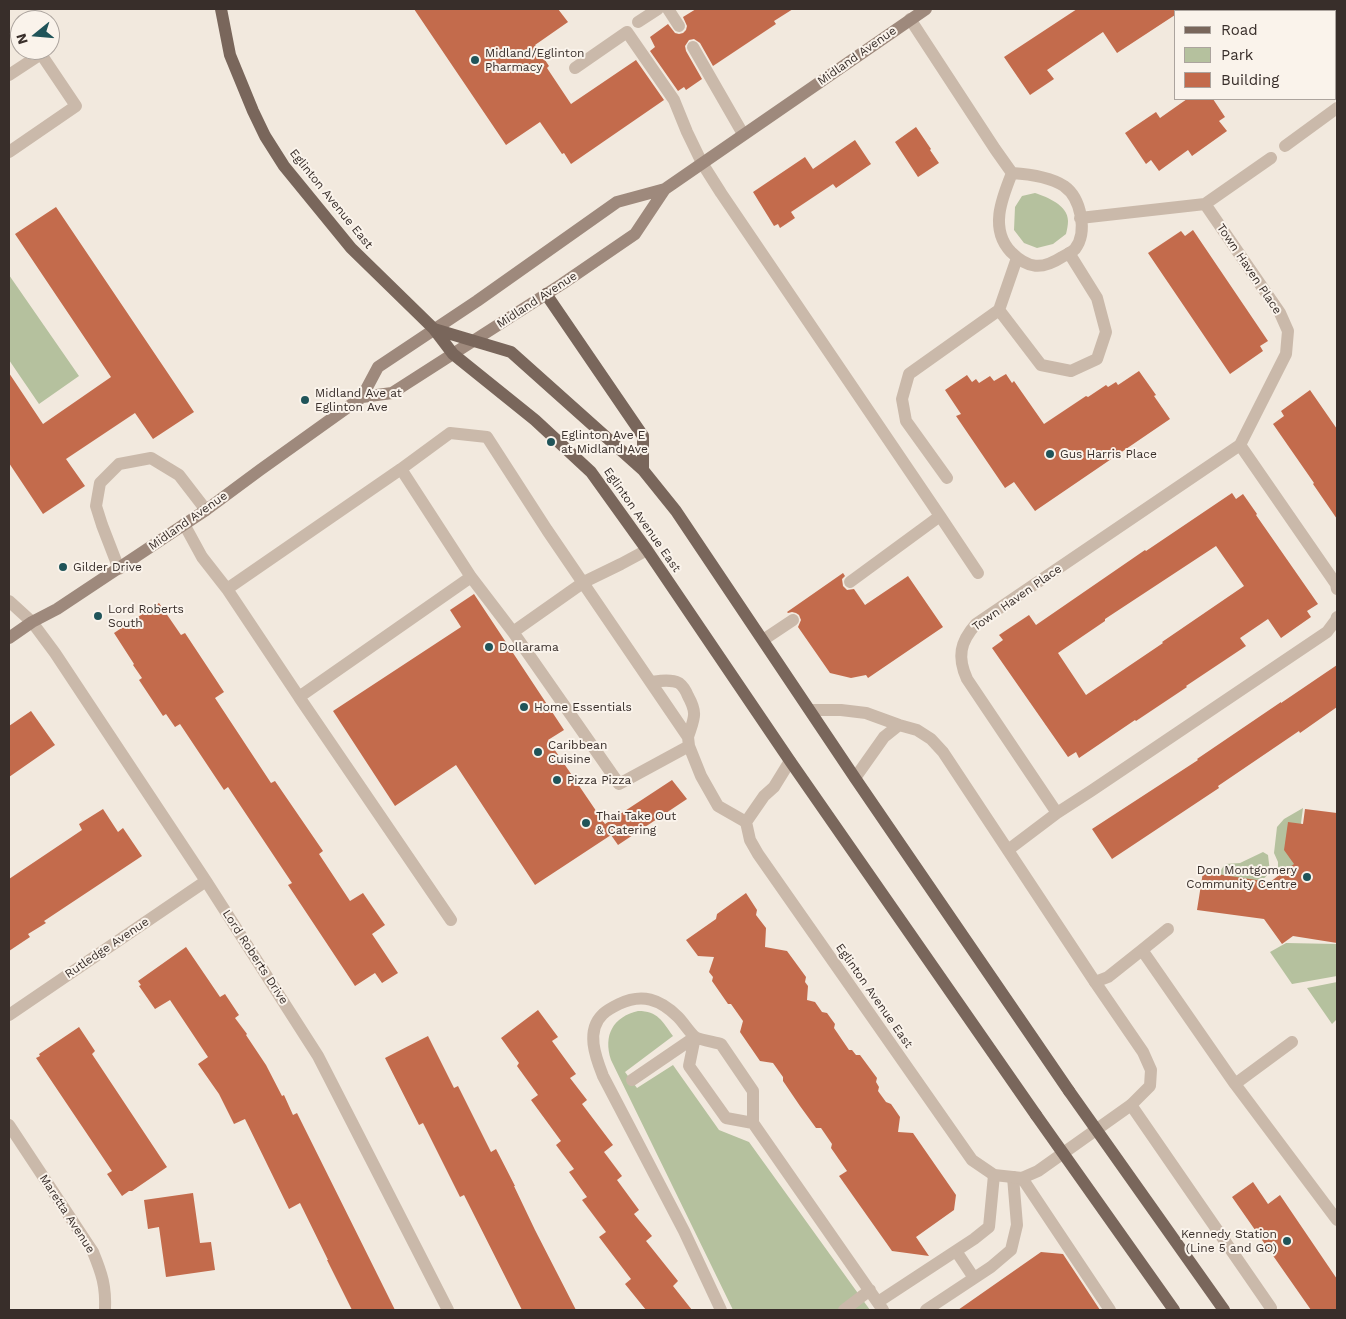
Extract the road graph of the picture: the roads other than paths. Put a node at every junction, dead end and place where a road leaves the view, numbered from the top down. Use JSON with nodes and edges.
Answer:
{"nodes":[{"id":1,"x":221,"y":9,"type":"edge"},
{"id":2,"x":658,"y":9,"type":"edge"},
{"id":3,"x":668,"y":9,"type":"edge"},
{"id":4,"x":926,"y":9,"type":"edge"},
{"id":5,"x":910,"y":19,"type":"junction"},
{"id":6,"x":638,"y":22,"type":"dead end"},
{"id":7,"x":679,"y":26,"type":"dead end"},
{"id":8,"x":693,"y":47,"type":"dead end"},
{"id":9,"x":575,"y":68,"type":"dead end"},
{"id":10,"x":9,"y":75,"type":"edge"},
{"id":11,"x":1337,"y":108,"type":"edge"},
{"id":12,"x":744,"y":134,"type":"junction"},
{"id":13,"x":1285,"y":146,"type":"dead end"},
{"id":14,"x":9,"y":152,"type":"edge"},
{"id":15,"x":1271,"y":158,"type":"dead end"},
{"id":16,"x":702,"y":163,"type":"junction"},
{"id":17,"x":1012,"y":173,"type":"junction"},
{"id":18,"x":665,"y":189,"type":"junction"},
{"id":19,"x":1205,"y":204,"type":"junction"},
{"id":20,"x":1080,"y":218,"type":"junction"},
{"id":21,"x":1069,"y":253,"type":"junction"},
{"id":22,"x":1017,"y":258,"type":"junction"},
{"id":23,"x":546,"y":294,"type":"junction"},
{"id":24,"x":1000,"y":310,"type":"junction"},
{"id":25,"x":434,"y":329,"type":"junction"},
{"id":26,"x":473,"y":341,"type":"junction"},
{"id":27,"x":453,"y":354,"type":"junction"},
{"id":28,"x":362,"y":397,"type":"junction"},
{"id":29,"x":1240,"y":445,"type":"junction"},
{"id":30,"x":401,"y":470,"type":"junction"},
{"id":31,"x":643,"y":470,"type":"junction"},
{"id":32,"x":947,"y":478,"type":"dead end"},
{"id":33,"x":206,"y":510,"type":"junction"},
{"id":34,"x":940,"y":516,"type":"junction"},
{"id":35,"x":184,"y":524,"type":"junction"},
{"id":36,"x":646,"y":550,"type":"junction"},
{"id":37,"x":119,"y":569,"type":"junction"},
{"id":38,"x":978,"y":573,"type":"dead end"},
{"id":39,"x":471,"y":577,"type":"junction"},
{"id":40,"x":584,"y":582,"type":"junction"},
{"id":41,"x":850,"y":582,"type":"dead end"},
{"id":42,"x":227,"y":589,"type":"junction"},
{"id":43,"x":1337,"y":589,"type":"edge"},
{"id":44,"x":9,"y":601,"type":"edge"},
{"id":45,"x":1337,"y":616,"type":"edge"},
{"id":46,"x":793,"y":620,"type":"dead end"},
{"id":47,"x":32,"y":622,"type":"junction"},
{"id":48,"x":513,"y":632,"type":"junction"},
{"id":49,"x":9,"y":638,"type":"edge"},
{"id":50,"x":763,"y":640,"type":"junction"},
{"id":51,"x":651,"y":682,"type":"junction"},
{"id":52,"x":299,"y":697,"type":"junction"},
{"id":53,"x":810,"y":710,"type":"junction"},
{"id":54,"x":899,"y":726,"type":"junction"},
{"id":55,"x":688,"y":741,"type":"junction"},
{"id":56,"x":790,"y":761,"type":"junction"},
{"id":57,"x":855,"y":778,"type":"junction"},
{"id":58,"x":1057,"y":813,"type":"junction"},
{"id":59,"x":746,"y":822,"type":"junction"},
{"id":60,"x":1008,"y":850,"type":"junction"},
{"id":61,"x":206,"y":881,"type":"junction"},
{"id":62,"x":450,"y":920,"type":"dead end"},
{"id":63,"x":1168,"y":929,"type":"dead end"},
{"id":64,"x":1142,"y":950,"type":"junction"},
{"id":65,"x":1095,"y":982,"type":"junction"},
{"id":66,"x":9,"y":1015,"type":"edge"},
{"id":67,"x":695,"y":1037,"type":"junction"},
{"id":68,"x":1292,"y":1042,"type":"dead end"},
{"id":69,"x":632,"y":1080,"type":"dead end"},
{"id":70,"x":1235,"y":1084,"type":"junction"},
{"id":71,"x":1131,"y":1105,"type":"junction"},
{"id":72,"x":753,"y":1123,"type":"junction"},
{"id":73,"x":9,"y":1125,"type":"edge"},
{"id":74,"x":994,"y":1175,"type":"junction"},
{"id":75,"x":1018,"y":1178,"type":"junction"},
{"id":76,"x":1337,"y":1220,"type":"edge"},
{"id":77,"x":956,"y":1251,"type":"junction"},
{"id":78,"x":974,"y":1278,"type":"junction"},
{"id":79,"x":870,"y":1290,"type":"junction"},
{"id":80,"x":881,"y":1306,"type":"edge"},
{"id":81,"x":1271,"y":1308,"type":"dead end"},
{"id":82,"x":930,"y":1309,"type":"edge"},
{"id":83,"x":105,"y":1310,"type":"edge"},
{"id":84,"x":448,"y":1310,"type":"edge"},
{"id":85,"x":721,"y":1310,"type":"edge"},
{"id":86,"x":844,"y":1310,"type":"edge"},
{"id":87,"x":1110,"y":1310,"type":"edge"},
{"id":88,"x":1174,"y":1310,"type":"edge"},
{"id":89,"x":1224,"y":1310,"type":"edge"}],
"edges":[{"from":1,"to":25,"type":"main road","name":"Eglinton Avenue East"},
{"from":2,"to":6,"type":"street"},
{"from":3,"to":7,"type":"street"},
{"from":4,"to":5,"type":"main road","name":"Midland Avenue"},
{"from":5,"to":12,"type":"main road","name":"Midland Avenue"},
{"from":5,"to":17,"type":"street"},
{"from":8,"to":12,"type":"street"},
{"from":9,"to":16,"type":"street"},
{"from":10,"to":14,"type":"street"},
{"from":11,"to":13,"type":"street"},
{"from":12,"to":16,"type":"main road","name":"Midland Avenue"},
{"from":15,"to":19,"type":"street"},
{"from":16,"to":18,"type":"main road","name":"Midland Avenue"},
{"from":16,"to":34,"type":"street"},
{"from":17,"to":20,"type":"street"},
{"from":17,"to":22,"type":"street"},
{"from":18,"to":23,"type":"main road","name":"Midland Avenue"},
{"from":18,"to":25,"type":"main road","name":"Midland Avenue"},
{"from":19,"to":20,"type":"street"},
{"from":19,"to":29,"type":"street","name":"Town Haven Place"},
{"from":20,"to":21,"type":"street"},
{"from":21,"to":22,"type":"street"},
{"from":21,"to":24,"type":"street"},
{"from":22,"to":24,"type":"street"},
{"from":23,"to":26,"type":"main road","name":"Midland Avenue"},
{"from":23,"to":31,"type":"main road"},
{"from":24,"to":32,"type":"street"},
{"from":25,"to":26,"type":"main road","name":"Eglinton Avenue East"},
{"from":25,"to":27,"type":"main road","name":"Eglinton Avenue East"},
{"from":25,"to":28,"type":"main road","name":"Midland Avenue"},
{"from":26,"to":27,"type":"main road","name":"Midland Avenue"},
{"from":26,"to":31,"type":"main road","name":"Eglinton Avenue East"},
{"from":27,"to":28,"type":"main road","name":"Midland Avenue"},
{"from":27,"to":36,"type":"main road","name":"Eglinton Avenue East"},
{"from":28,"to":33,"type":"main road","name":"Midland Avenue"},
{"from":29,"to":43,"type":"street"},
{"from":29,"to":58,"type":"street","name":"Town Haven Place"},
{"from":30,"to":39,"type":"street"},
{"from":30,"to":40,"type":"street"},
{"from":30,"to":42,"type":"street"},
{"from":31,"to":50,"type":"main road","name":"Eglinton Avenue East"},
{"from":33,"to":35,"type":"main road","name":"Midland Avenue"},
{"from":33,"to":37,"type":"street"},
{"from":34,"to":38,"type":"street"},
{"from":34,"to":41,"type":"street"},
{"from":35,"to":37,"type":"main road","name":"Midland Avenue"},
{"from":35,"to":42,"type":"street"},
{"from":36,"to":40,"type":"street"},
{"from":36,"to":56,"type":"main road","name":"Eglinton Avenue East"},
{"from":37,"to":47,"type":"main road","name":"Midland Avenue"},
{"from":39,"to":48,"type":"street"},
{"from":39,"to":52,"type":"street"},
{"from":40,"to":48,"type":"street"},
{"from":40,"to":51,"type":"street"},
{"from":42,"to":52,"type":"street"},
{"from":44,"to":47,"type":"street"},
{"from":45,"to":58,"type":"street"},
{"from":46,"to":50,"type":"street"},
{"from":47,"to":49,"type":"main road","name":"Midland Avenue"},
{"from":47,"to":61,"type":"street","name":"Lord Roberts Drive"},
{"from":48,"to":55,"type":"street"},
{"from":50,"to":53,"type":"main road","name":"Eglinton Avenue East"},
{"from":51,"to":55,"type":"street"},
{"from":51,"to":55,"type":"street"},
{"from":52,"to":62,"type":"street"},
{"from":53,"to":54,"type":"street"},
{"from":53,"to":57,"type":"main road","name":"Eglinton Avenue East"},
{"from":54,"to":57,"type":"street"},
{"from":54,"to":60,"type":"street"},
{"from":55,"to":59,"type":"street"},
{"from":56,"to":59,"type":"street"},
{"from":56,"to":88,"type":"main road","name":"Eglinton Avenue East","bridge":true},
{"from":57,"to":89,"type":"main road","name":"Eglinton Avenue East","bridge":true},
{"from":58,"to":60,"type":"street"},
{"from":59,"to":74,"type":"street","name":"Eglinton Avenue East"},
{"from":60,"to":65,"type":"street"},
{"from":61,"to":66,"type":"street","name":"Rutledge Avenue"},
{"from":61,"to":84,"type":"street","name":"Lord Roberts Drive"},
{"from":63,"to":64,"type":"street"},
{"from":64,"to":65,"type":"street"},
{"from":64,"to":70,"type":"street"},
{"from":65,"to":71,"type":"street"},
{"from":67,"to":69,"type":"street"},
{"from":67,"to":72,"type":"street"},
{"from":67,"to":72,"type":"street"},
{"from":67,"to":85,"type":"street"},
{"from":68,"to":70,"type":"street"},
{"from":70,"to":76,"type":"street"},
{"from":71,"to":75,"type":"street"},
{"from":71,"to":81,"type":"street"},
{"from":72,"to":79,"type":"street"},
{"from":73,"to":83,"type":"street","name":"Maretta Avenue"},
{"from":74,"to":75,"type":"street","name":"Eglinton Avenue East"},
{"from":74,"to":77,"type":"street"},
{"from":75,"to":78,"type":"street"},
{"from":75,"to":87,"type":"street"},
{"from":77,"to":78,"type":"street"},
{"from":77,"to":80,"type":"street"},
{"from":78,"to":82,"type":"street"},
{"from":79,"to":80,"type":"street"},
{"from":79,"to":86,"type":"street"}]}
